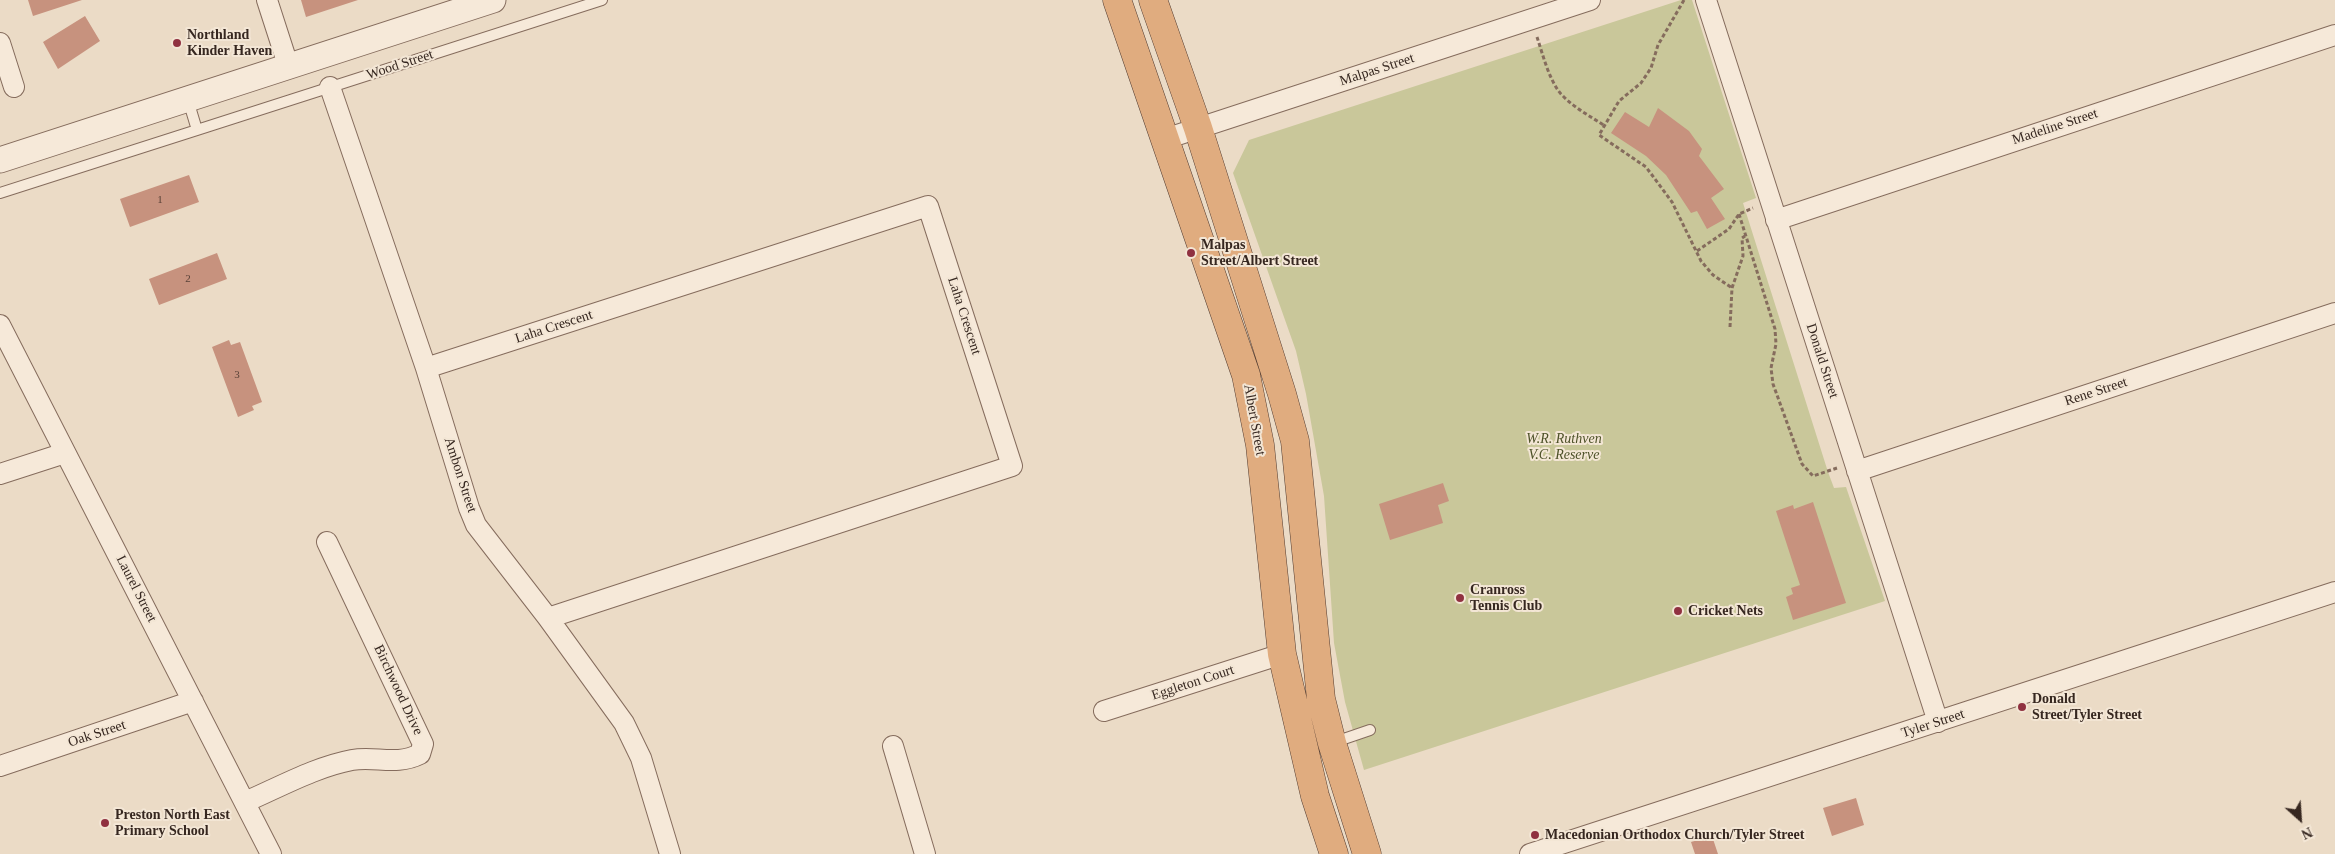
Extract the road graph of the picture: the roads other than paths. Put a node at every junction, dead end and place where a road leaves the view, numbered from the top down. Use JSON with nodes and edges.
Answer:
{"nodes":[{"id":1,"x":267,"y":0,"type":"edge"},
{"id":2,"x":493,"y":0,"type":"edge"},
{"id":3,"x":602,"y":0,"type":"edge"},
{"id":4,"x":1117,"y":0,"type":"edge"},
{"id":5,"x":1153,"y":0,"type":"edge"},
{"id":6,"x":1590,"y":0,"type":"edge"},
{"id":7,"x":1706,"y":0,"type":"edge"},
{"id":8,"x":2335,"y":34,"type":"edge"},
{"id":9,"x":0,"y":43,"type":"edge"},
{"id":10,"x":288,"y":65,"type":"junction"},
{"id":11,"x":14,"y":87,"type":"dead end"},
{"id":12,"x":330,"y":87,"type":"junction"},
{"id":13,"x":188,"y":98,"type":"junction"},
{"id":14,"x":1198,"y":128,"type":"junction"},
{"id":15,"x":198,"y":130,"type":"junction"},
{"id":16,"x":1164,"y":139,"type":"junction"},
{"id":17,"x":0,"y":160,"type":"edge"},
{"id":18,"x":0,"y":193,"type":"edge"},
{"id":19,"x":1776,"y":220,"type":"junction"},
{"id":20,"x":2335,"y":313,"type":"edge"},
{"id":21,"x":0,"y":325,"type":"edge"},
{"id":22,"x":426,"y":368,"type":"junction"},
{"id":23,"x":1295,"y":441,"type":"junction"},
{"id":24,"x":1260,"y":445,"type":"junction"},
{"id":25,"x":65,"y":453,"type":"junction"},
{"id":26,"x":1855,"y":467,"type":"junction"},
{"id":27,"x":0,"y":474,"type":"edge"},
{"id":28,"x":327,"y":542,"type":"dead end"},
{"id":29,"x":2335,"y":592,"type":"edge"},
{"id":30,"x":548,"y":618,"type":"junction"},
{"id":31,"x":1282,"y":654,"type":"junction"},
{"id":32,"x":193,"y":701,"type":"junction"},
{"id":33,"x":1104,"y":711,"type":"dead end"},
{"id":34,"x":1938,"y":722,"type":"junction"},
{"id":35,"x":1370,"y":730,"type":"dead end"},
{"id":36,"x":1332,"y":743,"type":"junction"},
{"id":37,"x":893,"y":746,"type":"dead end"},
{"id":38,"x":0,"y":766,"type":"edge"},
{"id":39,"x":245,"y":802,"type":"junction"},
{"id":40,"x":271,"y":854,"type":"edge"},
{"id":41,"x":670,"y":854,"type":"edge"},
{"id":42,"x":925,"y":854,"type":"edge"},
{"id":43,"x":1334,"y":854,"type":"edge"},
{"id":44,"x":1366,"y":854,"type":"edge"},
{"id":45,"x":1530,"y":854,"type":"edge"}],
"edges":[{"from":1,"to":10,"type":"street"},
{"from":2,"to":10,"type":"street"},
{"from":3,"to":12,"type":"lane","name":"Wood Street"},
{"from":4,"to":16,"type":"highway","name":"Albert Street"},
{"from":5,"to":14,"type":"highway"},
{"from":6,"to":14,"type":"street","name":"Malpas Street"},
{"from":7,"to":19,"type":"street","name":"Donald Street"},
{"from":8,"to":19,"type":"street","name":"Madeline Street"},
{"from":9,"to":11,"type":"street"},
{"from":10,"to":13,"type":"street"},
{"from":12,"to":15,"type":"lane","name":"Wood Street"},
{"from":12,"to":22,"type":"street","name":"Ambon Street"},
{"from":13,"to":15,"type":"lane"},
{"from":13,"to":17,"type":"street"},
{"from":14,"to":16,"type":"street","name":"Malpas Street"},
{"from":14,"to":23,"type":"highway"},
{"from":15,"to":18,"type":"lane","name":"Wood Street"},
{"from":16,"to":24,"type":"highway","name":"Albert Street"},
{"from":19,"to":26,"type":"street","name":"Donald Street"},
{"from":20,"to":26,"type":"street","name":"Rene Street"},
{"from":21,"to":25,"type":"street","name":"Laurel Street"},
{"from":22,"to":30,"type":"street","name":"Ambon Street"},
{"from":22,"to":30,"type":"street","name":"Laha Crescent"},
{"from":23,"to":24,"type":"highway"},
{"from":23,"to":36,"type":"highway"},
{"from":24,"to":31,"type":"highway","name":"Albert Street"},
{"from":25,"to":27,"type":"street"},
{"from":25,"to":32,"type":"street","name":"Laurel Street"},
{"from":26,"to":34,"type":"street","name":"Donald Street"},
{"from":28,"to":39,"type":"street","name":"Birchwood Drive"},
{"from":29,"to":34,"type":"street","name":"Tyler Street"},
{"from":30,"to":41,"type":"street","name":"Ambon Street"},
{"from":31,"to":33,"type":"street","name":"Eggleton Court"},
{"from":31,"to":43,"type":"highway","name":"Albert Street"},
{"from":32,"to":38,"type":"street","name":"Oak Street"},
{"from":32,"to":39,"type":"street","name":"Laurel Street"},
{"from":34,"to":45,"type":"street","name":"Tyler Street"},
{"from":35,"to":36,"type":"lane"},
{"from":36,"to":44,"type":"highway"},
{"from":37,"to":42,"type":"street"},
{"from":39,"to":40,"type":"street","name":"Laurel Street"}]}
